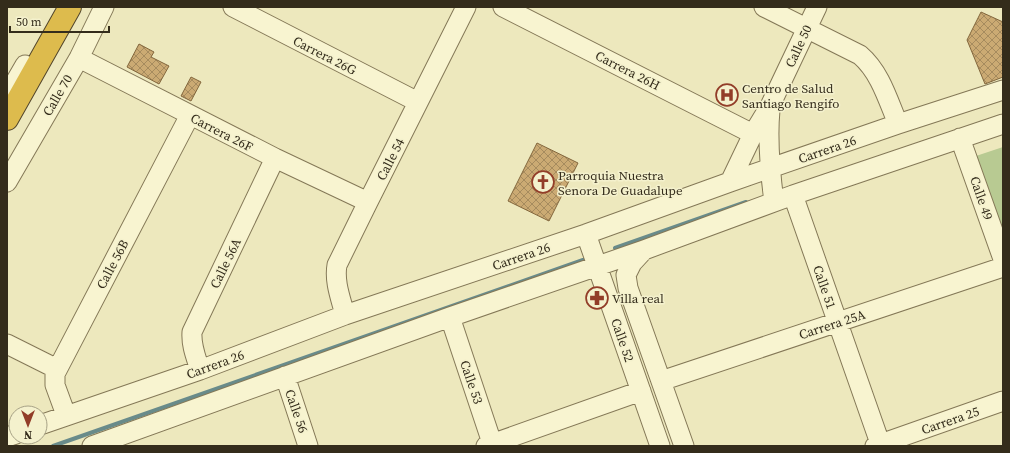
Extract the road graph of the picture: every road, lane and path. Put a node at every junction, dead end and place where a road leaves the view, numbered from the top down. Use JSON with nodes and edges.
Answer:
{"nodes":[{"id":1,"x":57,"y":7,"type":"edge"},
{"id":2,"x":70,"y":7,"type":"edge"},
{"id":3,"x":104,"y":7,"type":"edge"},
{"id":4,"x":233,"y":7,"type":"edge"},
{"id":5,"x":466,"y":7,"type":"edge"},
{"id":6,"x":503,"y":7,"type":"edge"},
{"id":7,"x":764,"y":7,"type":"edge"},
{"id":8,"x":817,"y":7,"type":"edge"},
{"id":9,"x":806,"y":28,"type":"junction"},
{"id":10,"x":78,"y":58,"type":"junction"},
{"id":11,"x":1003,"y":90,"type":"edge"},
{"id":12,"x":7,"y":96,"type":"edge"},
{"id":13,"x":418,"y":102,"type":"junction"},
{"id":14,"x":770,"y":106,"type":"junction"},
{"id":15,"x":190,"y":115,"type":"junction"},
{"id":16,"x":7,"y":119,"type":"edge"},
{"id":17,"x":898,"y":124,"type":"junction"},
{"id":18,"x":1003,"y":124,"type":"edge"},
{"id":19,"x":752,"y":134,"type":"junction"},
{"id":20,"x":960,"y":138,"type":"junction"},
{"id":21,"x":275,"y":158,"type":"junction"},
{"id":22,"x":769,"y":168,"type":"junction"},
{"id":23,"x":7,"y":182,"type":"edge"},
{"id":24,"x":730,"y":182,"type":"junction"},
{"id":25,"x":793,"y":195,"type":"junction"},
{"id":26,"x":368,"y":202,"type":"junction"},
{"id":27,"x":774,"y":202,"type":"junction"},
{"id":28,"x":586,"y":234,"type":"junction"},
{"id":29,"x":644,"y":250,"type":"junction"},
{"id":30,"x":1003,"y":259,"type":"edge"},
{"id":31,"x":598,"y":267,"type":"junction"},
{"id":32,"x":1003,"y":267,"type":"edge"},
{"id":33,"x":345,"y":315,"type":"junction"},
{"id":34,"x":450,"y":317,"type":"junction"},
{"id":35,"x":838,"y":322,"type":"junction"},
{"id":36,"x":7,"y":344,"type":"edge"},
{"id":37,"x":57,"y":369,"type":"junction"},
{"id":38,"x":200,"y":370,"type":"junction"},
{"id":39,"x":285,"y":376,"type":"junction"},
{"id":40,"x":661,"y":381,"type":"junction"},
{"id":41,"x":641,"y":391,"type":"junction"},
{"id":42,"x":1003,"y":401,"type":"edge"},
{"id":43,"x":66,"y":415,"type":"junction"},
{"id":44,"x":48,"y":422,"type":"edge"},
{"id":45,"x":114,"y":442,"type":"edge"},
{"id":46,"x":490,"y":445,"type":"edge"},
{"id":47,"x":879,"y":445,"type":"edge"},
{"id":48,"x":92,"y":446,"type":"edge"},
{"id":49,"x":308,"y":446,"type":"edge"},
{"id":50,"x":660,"y":446,"type":"edge"},
{"id":51,"x":684,"y":446,"type":"edge"}],
"edges":[{"from":1,"to":12,"type":"street"},
{"from":2,"to":16,"type":"highway"},
{"from":3,"to":10,"type":"street","name":"Calle 70"},
{"from":4,"to":13,"type":"street","name":"Carrera 26G"},
{"from":5,"to":13,"type":"street","name":"Calle 54"},
{"from":6,"to":19,"type":"street","name":"Carrera 26H"},
{"from":7,"to":9,"type":"street"},
{"from":8,"to":9,"type":"street","name":"Calle 50"},
{"from":9,"to":14,"type":"street","name":"Calle 50"},
{"from":9,"to":17,"type":"street"},
{"from":10,"to":15,"type":"street","name":"Carrera 26F"},
{"from":10,"to":23,"type":"street","name":"Calle 70"},
{"from":11,"to":17,"type":"street","name":"Carrera 26"},
{"from":13,"to":26,"type":"street","name":"Calle 54"},
{"from":14,"to":19,"type":"street","name":"Calle 50"},
{"from":14,"to":22,"type":"street","name":"Calle 50"},
{"from":15,"to":21,"type":"street","name":"Carrera 26F"},
{"from":15,"to":37,"type":"street","name":"Calle 56B"},
{"from":17,"to":22,"type":"street","name":"Carrera 26"},
{"from":18,"to":20,"type":"street"},
{"from":19,"to":24,"type":"street","name":"Calle 50"},
{"from":20,"to":25,"type":"street"},
{"from":20,"to":30,"type":"street","name":"Calle 49"},
{"from":21,"to":26,"type":"street","name":"Carrera 26F"},
{"from":21,"to":38,"type":"street","name":"Calle 56A"},
{"from":22,"to":24,"type":"street","name":"Carrera 26"},
{"from":22,"to":27,"type":"street","name":"Calle 50"},
{"from":24,"to":28,"type":"street","name":"Carrera 26"},
{"from":25,"to":27,"type":"street"},
{"from":25,"to":35,"type":"street","name":"Calle 51"},
{"from":26,"to":33,"type":"street","name":"Calle 54"},
{"from":27,"to":29,"type":"street"},
{"from":28,"to":31,"type":"street","name":"Calle 52"},
{"from":28,"to":33,"type":"street","name":"Carrera 26"},
{"from":29,"to":31,"type":"street"},
{"from":29,"to":40,"type":"street","name":"Calle 52"},
{"from":31,"to":34,"type":"street"},
{"from":31,"to":41,"type":"street","name":"Calle 52"},
{"from":32,"to":35,"type":"street","name":"Carrera 25A"},
{"from":33,"to":38,"type":"street","name":"Carrera 26"},
{"from":34,"to":39,"type":"street"},
{"from":34,"to":46,"type":"street","name":"Calle 53"},
{"from":35,"to":40,"type":"street","name":"Carrera 25A"},
{"from":35,"to":47,"type":"street","name":"Calle 51"},
{"from":36,"to":37,"type":"street"},
{"from":37,"to":43,"type":"street","name":"Calle 56B"},
{"from":38,"to":43,"type":"street","name":"Carrera 26"},
{"from":39,"to":45,"type":"street"},
{"from":39,"to":49,"type":"street","name":"Calle 56"},
{"from":40,"to":51,"type":"street","name":"Calle 52"},
{"from":41,"to":46,"type":"street"},
{"from":41,"to":50,"type":"street","name":"Calle 52"},
{"from":42,"to":47,"type":"street","name":"Carrera 25"},
{"from":43,"to":44,"type":"street","name":"Carrera 26"},
{"from":45,"to":48,"type":"street"}]}
